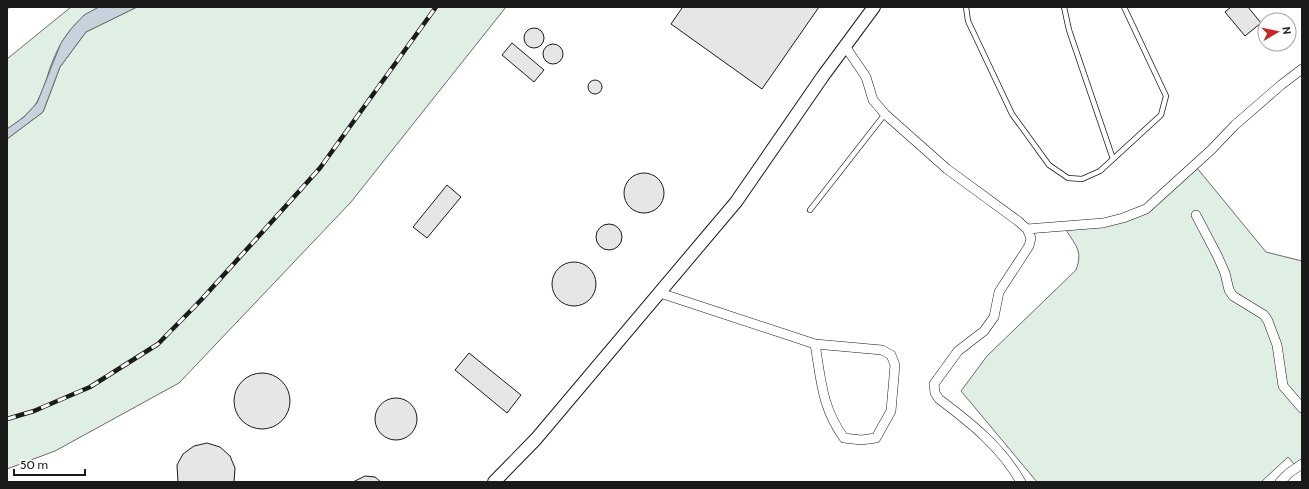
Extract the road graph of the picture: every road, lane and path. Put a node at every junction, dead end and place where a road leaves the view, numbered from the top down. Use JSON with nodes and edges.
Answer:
{"nodes":[{"id":1,"x":874,"y":7,"type":"edge"},
{"id":2,"x":966,"y":7,"type":"edge"},
{"id":3,"x":1064,"y":7,"type":"edge"},
{"id":4,"x":1124,"y":7,"type":"edge"},
{"id":5,"x":845,"y":46,"type":"junction"},
{"id":6,"x":1302,"y":69,"type":"edge"},
{"id":7,"x":885,"y":114,"type":"junction"},
{"id":8,"x":1113,"y":159,"type":"junction"},
{"id":9,"x":810,"y":210,"type":"dead end"},
{"id":10,"x":1196,"y":215,"type":"dead end"},
{"id":11,"x":1027,"y":228,"type":"junction"},
{"id":12,"x":660,"y":293,"type":"junction"},
{"id":13,"x":815,"y":344,"type":"junction"},
{"id":14,"x":1302,"y":408,"type":"edge"},
{"id":15,"x":1302,"y":464,"type":"edge"},
{"id":16,"x":494,"y":482,"type":"edge"},
{"id":17,"x":1021,"y":482,"type":"edge"},
{"id":18,"x":1280,"y":482,"type":"edge"}],
"edges":[{"from":1,"to":5,"type":"street"},
{"from":2,"to":8,"type":"lane"},
{"from":3,"to":8,"type":"lane"},
{"from":4,"to":8,"type":"lane"},
{"from":5,"to":7,"type":"street"},
{"from":5,"to":12,"type":"street"},
{"from":6,"to":11,"type":"street"},
{"from":7,"to":9,"type":"lane"},
{"from":7,"to":11,"type":"street"},
{"from":10,"to":14,"type":"street"},
{"from":11,"to":17,"type":"street"},
{"from":12,"to":13,"type":"street"},
{"from":12,"to":16,"type":"street"},
{"from":13,"to":13,"type":"street"},
{"from":15,"to":18,"type":"street"}]}
